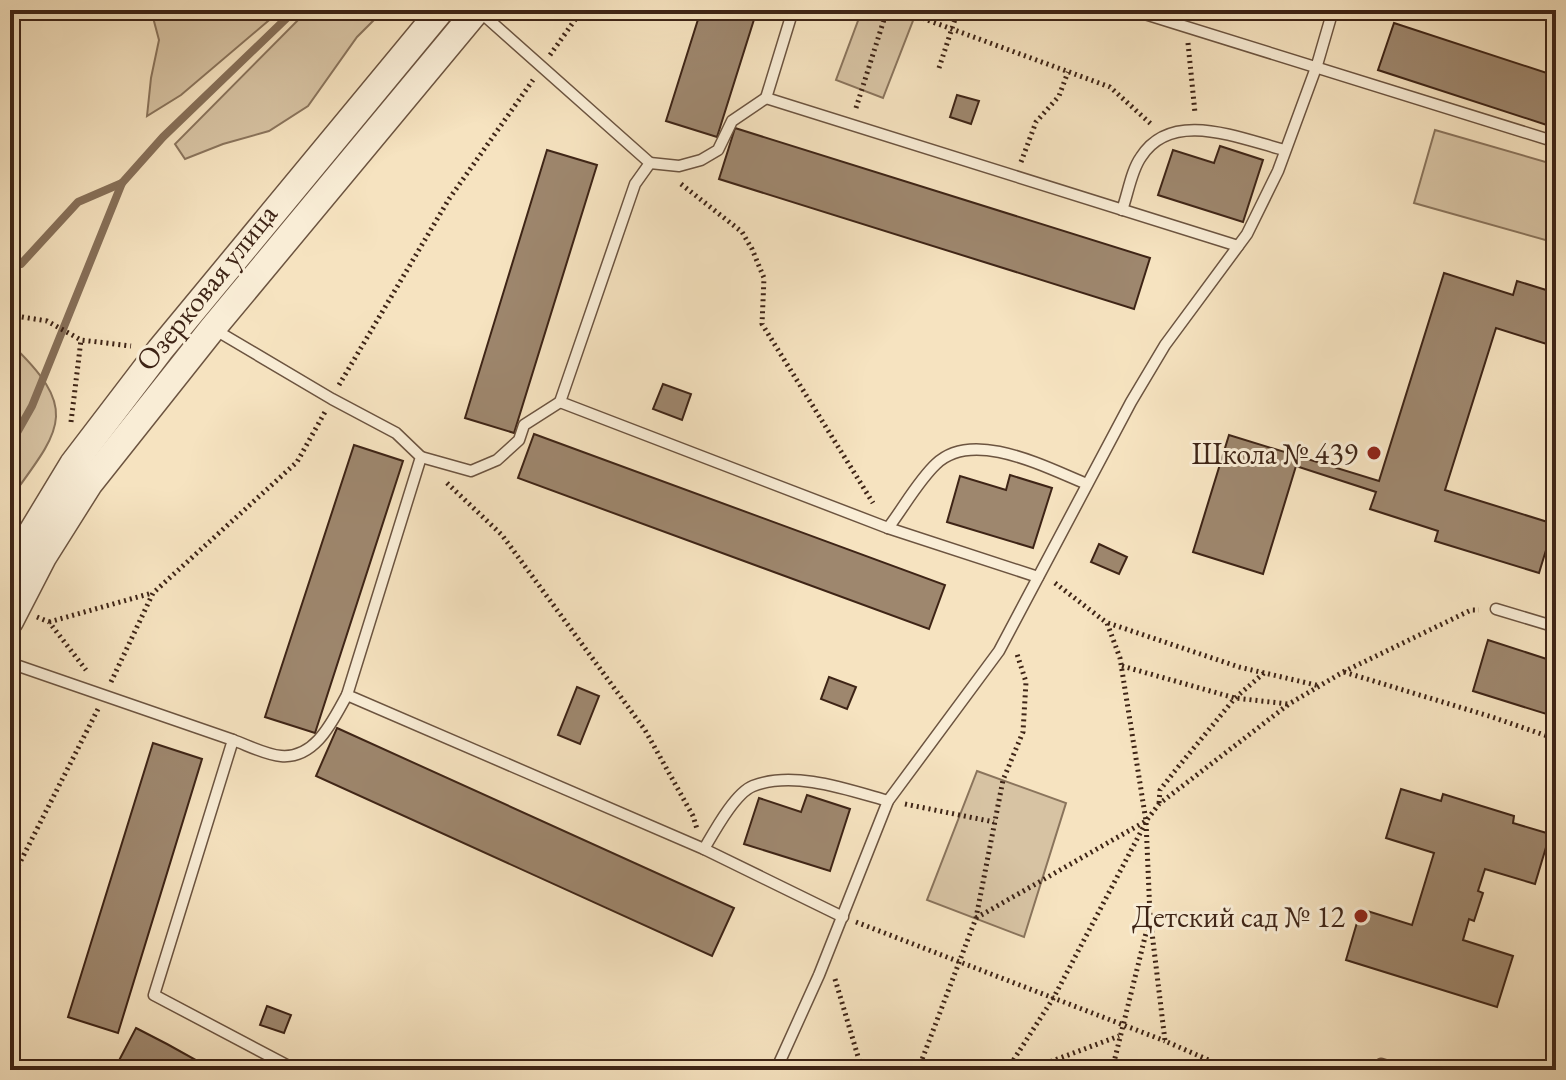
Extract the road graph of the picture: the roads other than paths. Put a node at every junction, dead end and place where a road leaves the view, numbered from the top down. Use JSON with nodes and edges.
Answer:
{"nodes":[{"id":1,"x":441,"y":10,"type":"edge"},
{"id":2,"x":477,"y":10,"type":"edge"},
{"id":3,"x":793,"y":10,"type":"edge"},
{"id":4,"x":1132,"y":10,"type":"edge"},
{"id":5,"x":1333,"y":10,"type":"edge"},
{"id":6,"x":1317,"y":65,"type":"junction"},
{"id":7,"x":766,"y":98,"type":"junction"},
{"id":8,"x":1556,"y":142,"type":"edge"},
{"id":9,"x":1285,"y":150,"type":"junction"},
{"id":10,"x":650,"y":163,"type":"junction"},
{"id":11,"x":1122,"y":210,"type":"junction"},
{"id":12,"x":1238,"y":246,"type":"junction"},
{"id":13,"x":201,"y":322,"type":"junction"},
{"id":14,"x":560,"y":402,"type":"junction"},
{"id":15,"x":421,"y":457,"type":"junction"},
{"id":16,"x":1087,"y":484,"type":"junction"},
{"id":17,"x":888,"y":528,"type":"junction"},
{"id":18,"x":10,"y":568,"type":"edge"},
{"id":19,"x":1038,"y":577,"type":"junction"},
{"id":20,"x":1496,"y":609,"type":"road end"},
{"id":21,"x":23,"y":619,"type":"edge"},
{"id":22,"x":1556,"y":627,"type":"edge"},
{"id":23,"x":10,"y":663,"type":"edge"},
{"id":24,"x":347,"y":695,"type":"junction"},
{"id":25,"x":233,"y":740,"type":"junction"},
{"id":26,"x":892,"y":802,"type":"junction"},
{"id":27,"x":704,"y":849,"type":"junction"},
{"id":28,"x":843,"y":917,"type":"junction"},
{"id":29,"x":1381,"y":1064,"type":"road end"},
{"id":30,"x":296,"y":1070,"type":"edge"},
{"id":31,"x":776,"y":1070,"type":"edge"},
{"id":32,"x":1401,"y":1070,"type":"edge"}],
"edges":[{"from":1,"to":13,"type":"street","name":"Озерковая улица"},
{"from":2,"to":10,"type":"lane"},
{"from":2,"to":13,"type":"street","name":"Озерковая улица"},
{"from":3,"to":7,"type":"lane"},
{"from":4,"to":6,"type":"lane"},
{"from":5,"to":6,"type":"lane"},
{"from":6,"to":8,"type":"lane"},
{"from":6,"to":9,"type":"lane"},
{"from":7,"to":10,"type":"lane"},
{"from":7,"to":11,"type":"lane"},
{"from":9,"to":11,"type":"lane"},
{"from":9,"to":12,"type":"lane"},
{"from":10,"to":14,"type":"lane"},
{"from":11,"to":12,"type":"lane"},
{"from":12,"to":16,"type":"lane"},
{"from":13,"to":15,"type":"lane"},
{"from":13,"to":18,"type":"street","name":"Озерковая улица"},
{"from":13,"to":21,"type":"street","name":"Озерковая улица"},
{"from":14,"to":15,"type":"lane"},
{"from":14,"to":17,"type":"lane"},
{"from":15,"to":24,"type":"lane"},
{"from":16,"to":17,"type":"lane"},
{"from":16,"to":19,"type":"lane"},
{"from":17,"to":19,"type":"lane"},
{"from":19,"to":26,"type":"lane"},
{"from":20,"to":22,"type":"lane"},
{"from":23,"to":25,"type":"lane"},
{"from":24,"to":25,"type":"lane"},
{"from":24,"to":27,"type":"lane"},
{"from":25,"to":30,"type":"lane"},
{"from":26,"to":27,"type":"lane"},
{"from":26,"to":28,"type":"lane"},
{"from":27,"to":28,"type":"lane"},
{"from":28,"to":31,"type":"lane"},
{"from":29,"to":32,"type":"lane"}]}
